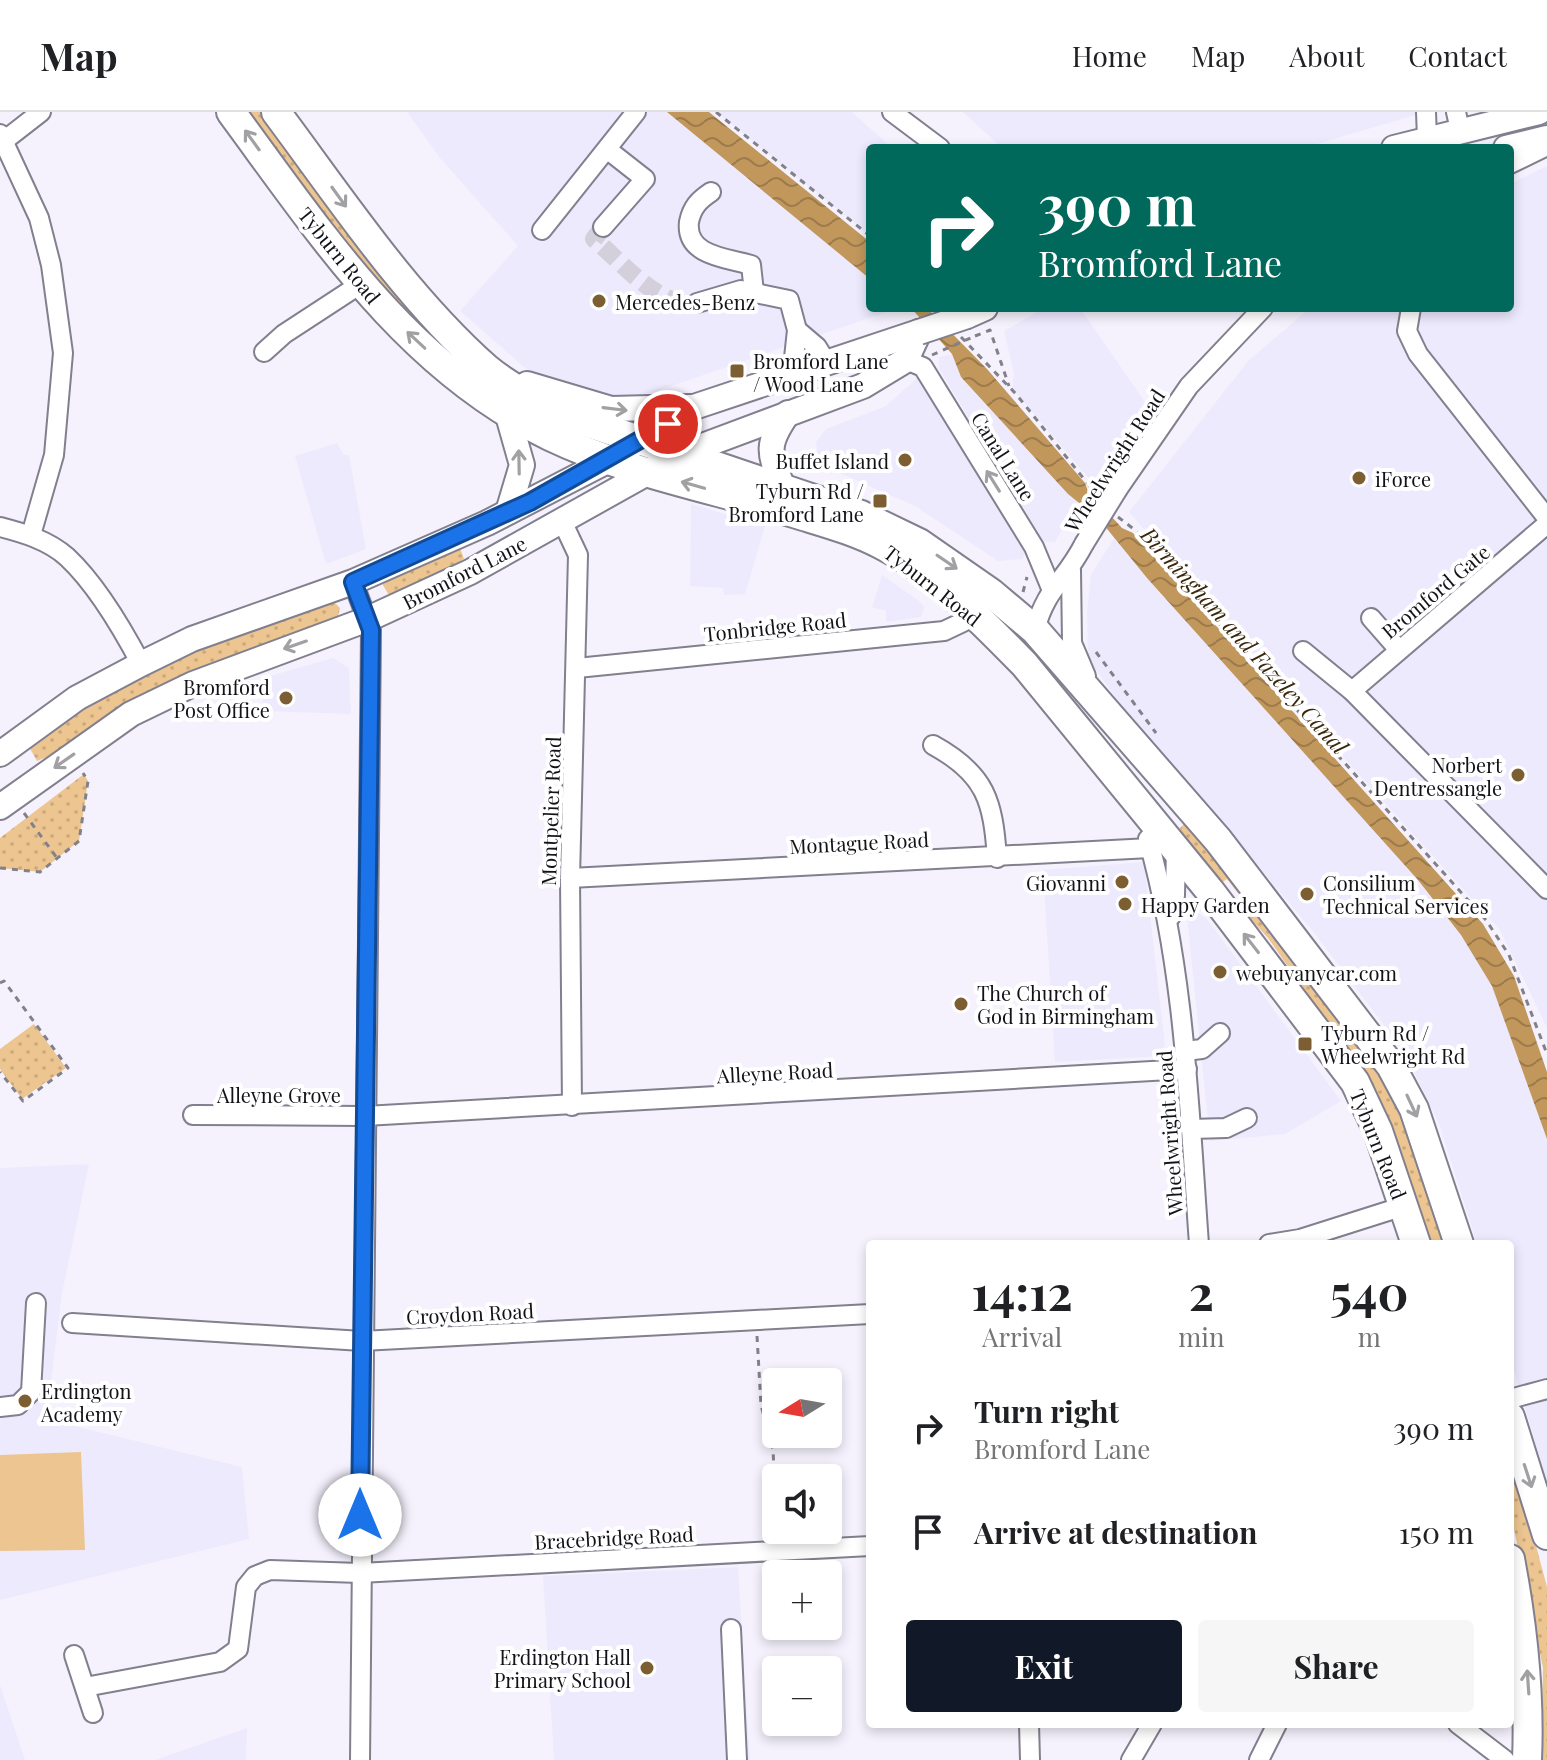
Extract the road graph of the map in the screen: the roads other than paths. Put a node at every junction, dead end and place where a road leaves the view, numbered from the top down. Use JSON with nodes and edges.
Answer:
{"nodes":[{"id":1,"x":41,"y":112,"type":"edge"},
{"id":2,"x":231,"y":112,"type":"edge"},
{"id":3,"x":276,"y":112,"type":"edge"},
{"id":4,"x":636,"y":112,"type":"edge"},
{"id":5,"x":892,"y":112,"type":"edge"},
{"id":6,"x":1426,"y":112,"type":"edge"},
{"id":7,"x":1524,"y":114,"type":"edge"},
{"id":8,"x":1457,"y":130,"type":"edge"},
{"id":9,"x":2,"y":137,"type":"edge"},
{"id":10,"x":1427,"y":138,"type":"junction"},
{"id":11,"x":1547,"y":138,"type":"edge"},
{"id":12,"x":935,"y":144,"type":"edge"},
{"id":13,"x":1407,"y":144,"type":"edge"},
{"id":14,"x":1514,"y":146,"type":"edge"},
{"id":15,"x":1547,"y":146,"type":"edge"},
{"id":16,"x":608,"y":150,"type":"junction"},
{"id":17,"x":1514,"y":162,"type":"edge"},
{"id":18,"x":711,"y":192,"type":"dead end"},
{"id":19,"x":603,"y":227,"type":"dead end"},
{"id":20,"x":542,"y":230,"type":"dead end"},
{"id":21,"x":359,"y":285,"type":"junction"},
{"id":22,"x":754,"y":292,"type":"junction"},
{"id":23,"x":697,"y":303,"type":"tunnel mouth"},
{"id":24,"x":1259,"y":312,"type":"edge"},
{"id":25,"x":1410,"y":312,"type":"edge"},
{"id":26,"x":971,"y":323,"type":"edge"},
{"id":27,"x":797,"y":330,"type":"junction"},
{"id":28,"x":919,"y":332,"type":"junction"},
{"id":29,"x":264,"y":352,"type":"dead end"},
{"id":30,"x":920,"y":360,"type":"junction"},
{"id":31,"x":827,"y":363,"type":"junction"},
{"id":32,"x":487,"y":369,"type":"junction"},
{"id":33,"x":797,"y":374,"type":"junction"},
{"id":34,"x":694,"y":407,"type":"junction"},
{"id":35,"x":507,"y":412,"type":"junction"},
{"id":36,"x":788,"y":413,"type":"junction"},
{"id":37,"x":642,"y":440,"type":"junction"},
{"id":38,"x":681,"y":454,"type":"junction"},
{"id":39,"x":611,"y":459,"type":"junction"},
{"id":40,"x":650,"y":472,"type":"junction"},
{"id":41,"x":783,"y":488,"type":"junction"},
{"id":42,"x":508,"y":512,"type":"junction"},
{"id":43,"x":1547,"y":518,"type":"edge"},
{"id":44,"x":562,"y":521,"type":"junction"},
{"id":45,"x":1547,"y":524,"type":"edge"},
{"id":46,"x":0,"y":527,"type":"edge"},
{"id":47,"x":31,"y":535,"type":"junction"},
{"id":48,"x":1071,"y":570,"type":"junction"},
{"id":49,"x":353,"y":582,"type":"junction"},
{"id":50,"x":1051,"y":588,"type":"junction"},
{"id":51,"x":969,"y":612,"type":"junction"},
{"id":52,"x":1371,"y":618,"type":"dead end"},
{"id":53,"x":368,"y":619,"type":"junction"},
{"id":54,"x":1035,"y":630,"type":"junction"},
{"id":55,"x":1399,"y":650,"type":"junction"},
{"id":56,"x":1303,"y":651,"type":"dead end"},
{"id":57,"x":141,"y":664,"type":"junction"},
{"id":58,"x":577,"y":668,"type":"junction"},
{"id":59,"x":1352,"y":691,"type":"junction"},
{"id":60,"x":1110,"y":716,"type":"junction"},
{"id":61,"x":933,"y":745,"type":"dead end"},
{"id":62,"x":5,"y":750,"type":"edge"},
{"id":63,"x":37,"y":780,"type":"junction"},
{"id":64,"x":1126,"y":787,"type":"junction"},
{"id":65,"x":6,"y":803,"type":"edge"},
{"id":66,"x":1163,"y":848,"type":"junction"},
{"id":67,"x":997,"y":858,"type":"junction"},
{"id":68,"x":570,"y":878,"type":"junction"},
{"id":69,"x":1547,"y":889,"type":"edge"},
{"id":70,"x":1210,"y":891,"type":"junction"},
{"id":71,"x":1175,"y":895,"type":"junction"},
{"id":72,"x":1169,"y":923,"type":"junction"},
{"id":73,"x":1220,"y":1033,"type":"dead end"},
{"id":74,"x":1186,"y":1060,"type":"junction"},
{"id":75,"x":572,"y":1106,"type":"junction"},
{"id":76,"x":193,"y":1115,"type":"dead end"},
{"id":77,"x":365,"y":1116,"type":"junction"},
{"id":78,"x":1247,"y":1118,"type":"dead end"},
{"id":79,"x":1191,"y":1129,"type":"junction"},
{"id":80,"x":1404,"y":1206,"type":"junction"},
{"id":81,"x":1199,"y":1240,"type":"edge"},
{"id":82,"x":1307,"y":1240,"type":"edge"},
{"id":83,"x":1415,"y":1240,"type":"edge"},
{"id":84,"x":1458,"y":1240,"type":"edge"},
{"id":85,"x":36,"y":1303,"type":"dead end"},
{"id":86,"x":866,"y":1314,"type":"edge"},
{"id":87,"x":72,"y":1323,"type":"dead end"},
{"id":88,"x":362,"y":1341,"type":"junction"},
{"id":89,"x":1547,"y":1389,"type":"edge"},
{"id":90,"x":1514,"y":1398,"type":"edge"},
{"id":91,"x":0,"y":1407,"type":"edge"},
{"id":92,"x":1514,"y":1430,"type":"edge"},
{"id":93,"x":1547,"y":1535,"type":"edge"},
{"id":94,"x":866,"y":1546,"type":"edge"},
{"id":95,"x":360,"y":1573,"type":"junction"},
{"id":96,"x":1514,"y":1585,"type":"edge"},
{"id":97,"x":731,"y":1629,"type":"dead end"},
{"id":98,"x":74,"y":1655,"type":"dead end"},
{"id":99,"x":85,"y":1687,"type":"junction"},
{"id":100,"x":93,"y":1713,"type":"dead end"},
{"id":101,"x":1029,"y":1728,"type":"edge"},
{"id":102,"x":1150,"y":1728,"type":"edge"},
{"id":103,"x":1275,"y":1728,"type":"edge"},
{"id":104,"x":1463,"y":1728,"type":"edge"},
{"id":105,"x":1137,"y":1757,"type":"edge"},
{"id":106,"x":360,"y":1760,"type":"edge"},
{"id":107,"x":737,"y":1760,"type":"edge"},
{"id":108,"x":1030,"y":1760,"type":"edge"},
{"id":109,"x":1259,"y":1760,"type":"edge"},
{"id":110,"x":1505,"y":1760,"type":"edge"},
{"id":111,"x":1527,"y":1760,"type":"edge"}],
"edges":[{"from":1,"to":9,"type":"street"},
{"from":21,"to":2,"type":"highway","name":"Tyburn Road","one_way":true},
{"from":3,"to":32,"type":"highway","name":"Tyburn Road","one_way":true},
{"from":4,"to":16,"type":"street"},
{"from":5,"to":12,"type":"street"},
{"from":6,"to":10,"type":"street"},
{"from":7,"to":8,"type":"main road"},
{"from":8,"to":10,"type":"main road"},
{"from":9,"to":47,"type":"street"},
{"from":10,"to":13,"type":"main road"},
{"from":11,"to":14,"type":"main road"},
{"from":15,"to":17,"type":"street"},
{"from":16,"to":19,"type":"street"},
{"from":16,"to":20,"type":"street"},
{"from":18,"to":22,"type":"street"},
{"from":21,"to":29,"type":"street"},
{"from":35,"to":21,"type":"highway","name":"Tyburn Road","one_way":true},
{"from":22,"to":23,"type":"street"},
{"from":22,"to":27,"type":"street"},
{"from":24,"to":48,"type":"street","name":"Wheelwright Road","bridge":true},
{"from":25,"to":43,"type":"street"},
{"from":26,"to":28,"type":"main road","name":"Bromford Lane","bridge":true},
{"from":27,"to":31,"type":"street"},
{"from":27,"to":33,"type":"street"},
{"from":28,"to":30,"type":"main road"},
{"from":28,"to":31,"type":"main road","name":"Bromford Lane"},
{"from":30,"to":36,"type":"main road","name":"Bromford Lane"},
{"from":50,"to":30,"type":"street","name":"Canal Lane","one_way":true},
{"from":31,"to":33,"type":"main road","name":"Bromford Lane"},
{"from":32,"to":34,"type":"main road","one_way":true},
{"from":32,"to":37,"type":"highway","name":"Tyburn Road"},
{"from":33,"to":34,"type":"main road","name":"Bromford Lane"},
{"from":34,"to":37,"type":"main road","name":"Bromford Lane"},
{"from":35,"to":39,"type":"highway","name":"Tyburn Road"},
{"from":42,"to":35,"type":"main road","one_way":true},
{"from":36,"to":38,"type":"main road","name":"Bromford Lane"},
{"from":36,"to":41,"type":"main road"},
{"from":37,"to":38,"type":"highway","name":"Tyburn Road"},
{"from":37,"to":39,"type":"main road","name":"Bromford Lane"},
{"from":38,"to":40,"type":"main road","name":"Bromford Lane"},
{"from":38,"to":41,"type":"highway","name":"Tyburn Road"},
{"from":39,"to":40,"type":"highway","name":"Tyburn Road"},
{"from":39,"to":42,"type":"main road","name":"Bromford Lane"},
{"from":40,"to":44,"type":"main road","name":"Bromford Lane"},
{"from":51,"to":40,"type":"highway","name":"Tyburn Road","one_way":true},
{"from":41,"to":54,"type":"highway","name":"Tyburn Road","one_way":true},
{"from":42,"to":49,"type":"main road","name":"Bromford Lane"},
{"from":44,"to":53,"type":"main road","name":"Bromford Lane"},
{"from":44,"to":58,"type":"street","name":"Montpelier Road"},
{"from":45,"to":55,"type":"street","name":"Bromford Gate"},
{"from":46,"to":47,"type":"street"},
{"from":47,"to":57,"type":"street"},
{"from":48,"to":50,"type":"street","name":"Wheelwright Road"},
{"from":48,"to":60,"type":"street","name":"Wheelwright Road"},
{"from":49,"to":53,"type":"street"},
{"from":49,"to":57,"type":"main road","name":"Bromford Lane"},
{"from":50,"to":54,"type":"street","name":"Wheelwright Road"},
{"from":51,"to":58,"type":"street","name":"Tonbridge Road"},
{"from":51,"to":64,"type":"highway","name":"Tyburn Road"},
{"from":52,"to":55,"type":"street"},
{"from":53,"to":63,"type":"main road","name":"Bromford Lane","one_way":true},
{"from":53,"to":77,"type":"street"},
{"from":54,"to":60,"type":"highway","name":"Tyburn Road"},
{"from":54,"to":64,"type":"highway"},
{"from":55,"to":59,"type":"street","name":"Bromford Gate"},
{"from":56,"to":59,"type":"street"},
{"from":57,"to":62,"type":"main road","name":"Bromford Lane"},
{"from":58,"to":68,"type":"street","name":"Montpelier Road"},
{"from":59,"to":69,"type":"street"},
{"from":60,"to":66,"type":"highway"},
{"from":60,"to":84,"type":"highway","name":"Tyburn Road","one_way":true},
{"from":61,"to":67,"type":"street"},
{"from":62,"to":63,"type":"main road"},
{"from":63,"to":65,"type":"main road","name":"Bromford Lane"},
{"from":64,"to":66,"type":"highway","name":"Tyburn Road"},
{"from":66,"to":67,"type":"street","name":"Montague Road"},
{"from":66,"to":70,"type":"highway","name":"Tyburn Road"},
{"from":66,"to":71,"type":"street","name":"Wheelwright Road"},
{"from":66,"to":72,"type":"street","name":"Wheelwright Road"},
{"from":67,"to":68,"type":"street","name":"Montague Road"},
{"from":68,"to":75,"type":"street","name":"Montpelier Road"},
{"from":70,"to":71,"type":"street"},
{"from":80,"to":70,"type":"highway","name":"Tyburn Road","one_way":true},
{"from":71,"to":72,"type":"street","name":"Wheelwright Road"},
{"from":72,"to":74,"type":"street","name":"Wheelwright Road"},
{"from":73,"to":74,"type":"street"},
{"from":74,"to":75,"type":"street","name":"Alleyne Road"},
{"from":74,"to":79,"type":"street","name":"Wheelwright Road"},
{"from":75,"to":77,"type":"street","name":"Alleyne Road"},
{"from":76,"to":77,"type":"street","name":"Alleyne Grove"},
{"from":77,"to":88,"type":"street"},
{"from":78,"to":79,"type":"street"},
{"from":79,"to":81,"type":"street","name":"Wheelwright Road"},
{"from":80,"to":82,"type":"street"},
{"from":80,"to":83,"type":"highway","name":"Tyburn Road"},
{"from":85,"to":91,"type":"street"},
{"from":86,"to":88,"type":"street","name":"Croydon Road"},
{"from":87,"to":88,"type":"street","name":"Croydon Road"},
{"from":88,"to":95,"type":"street"},
{"from":89,"to":90,"type":"street"},
{"from":92,"to":93,"type":"highway","one_way":true},
{"from":94,"to":95,"type":"street","name":"Bracebridge Road"},
{"from":95,"to":99,"type":"street","name":"Bracebridge Road"},
{"from":95,"to":106,"type":"street"},
{"from":111,"to":96,"type":"highway","one_way":true},
{"from":97,"to":107,"type":"street"},
{"from":98,"to":99,"type":"street"},
{"from":99,"to":100,"type":"street"},
{"from":101,"to":108,"type":"street"},
{"from":102,"to":105,"type":"street"},
{"from":103,"to":109,"type":"street"},
{"from":104,"to":110,"type":"street"}]}
